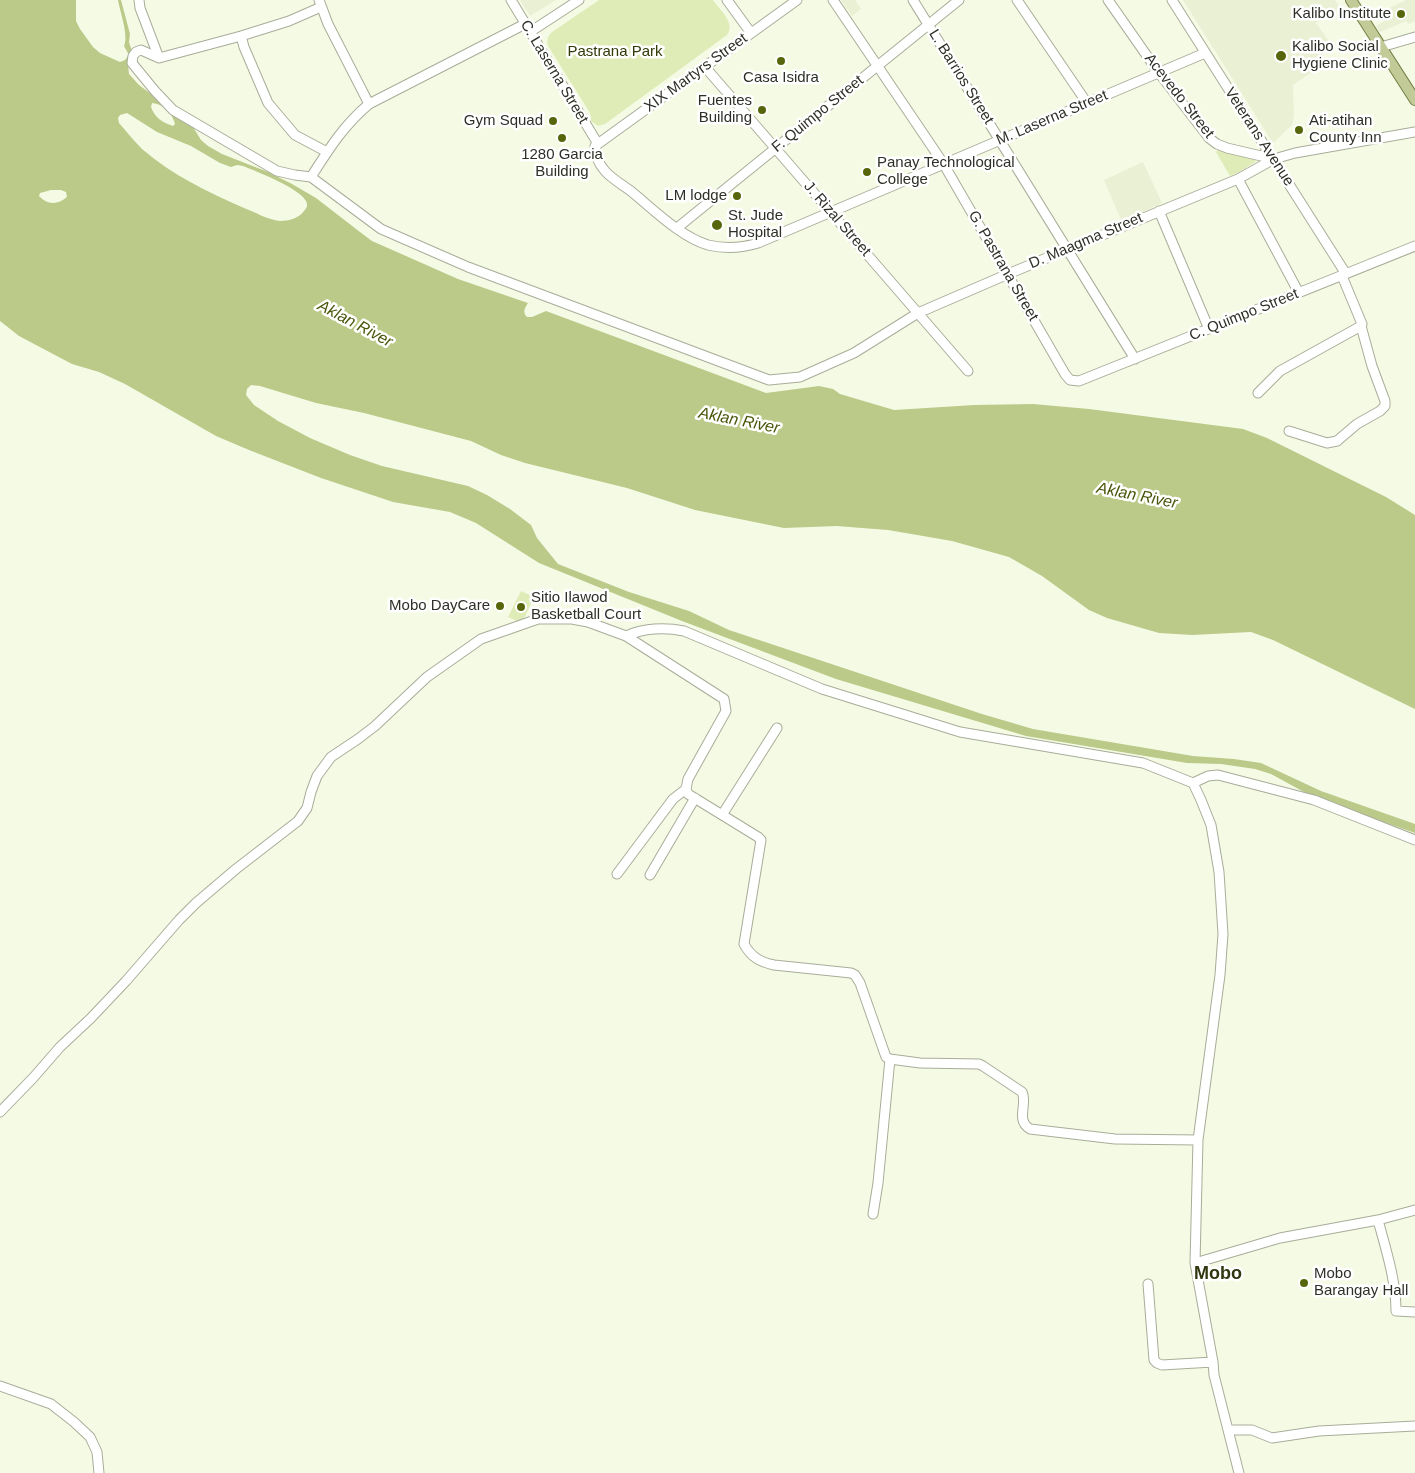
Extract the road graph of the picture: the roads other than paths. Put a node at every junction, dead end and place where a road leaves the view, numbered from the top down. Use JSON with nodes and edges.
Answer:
{"nodes":[{"id":1,"x":139,"y":0,"type":"edge"},
{"id":2,"x":511,"y":0,"type":"edge"},
{"id":3,"x":579,"y":0,"type":"edge"},
{"id":4,"x":727,"y":0,"type":"edge"},
{"id":5,"x":797,"y":0,"type":"edge"},
{"id":6,"x":833,"y":0,"type":"edge"},
{"id":7,"x":913,"y":0,"type":"edge"},
{"id":8,"x":959,"y":0,"type":"edge"},
{"id":9,"x":1017,"y":0,"type":"edge"},
{"id":10,"x":1108,"y":0,"type":"edge"},
{"id":11,"x":1172,"y":0,"type":"edge"},
{"id":12,"x":1351,"y":0,"type":"edge"},
{"id":13,"x":320,"y":4,"type":"edge"},
{"id":14,"x":928,"y":25,"type":"junction"},
{"id":15,"x":528,"y":28,"type":"junction"},
{"id":16,"x":751,"y":33,"type":"junction"},
{"id":17,"x":241,"y":36,"type":"junction"},
{"id":18,"x":1415,"y":36,"type":"edge"},
{"id":19,"x":1381,"y":47,"type":"junction"},
{"id":20,"x":1205,"y":53,"type":"junction"},
{"id":21,"x":159,"y":58,"type":"junction"},
{"id":22,"x":877,"y":66,"type":"junction"},
{"id":23,"x":705,"y":67,"type":"junction"},
{"id":24,"x":1158,"y":73,"type":"junction"},
{"id":25,"x":1415,"y":100,"type":"edge"},
{"id":26,"x":1087,"y":103,"type":"junction"},
{"id":27,"x":369,"y":104,"type":"junction"},
{"id":28,"x":1415,"y":132,"type":"edge"},
{"id":29,"x":1000,"y":140,"type":"junction"},
{"id":30,"x":596,"y":145,"type":"junction"},
{"id":31,"x":776,"y":148,"type":"junction"},
{"id":32,"x":327,"y":152,"type":"junction"},
{"id":33,"x":1274,"y":159,"type":"junction"},
{"id":34,"x":944,"y":164,"type":"junction"},
{"id":35,"x":311,"y":177,"type":"junction"},
{"id":36,"x":1238,"y":179,"type":"junction"},
{"id":37,"x":1159,"y":210,"type":"junction"},
{"id":38,"x":830,"y":212,"type":"junction"},
{"id":39,"x":677,"y":228,"type":"junction"},
{"id":40,"x":1415,"y":246,"type":"edge"},
{"id":41,"x":1068,"y":249,"type":"junction"},
{"id":42,"x":1008,"y":274,"type":"junction"},
{"id":43,"x":1344,"y":275,"type":"junction"},
{"id":44,"x":1299,"y":293,"type":"junction"},
{"id":45,"x":918,"y":313,"type":"junction"},
{"id":46,"x":1360,"y":326,"type":"junction"},
{"id":47,"x":1209,"y":329,"type":"junction"},
{"id":48,"x":1135,"y":359,"type":"junction"},
{"id":49,"x":968,"y":372,"type":"dead end"},
{"id":50,"x":1074,"y":381,"type":"joint"},
{"id":51,"x":1258,"y":393,"type":"dead end"},
{"id":52,"x":1289,"y":431,"type":"dead end"},
{"id":53,"x":626,"y":636,"type":"junction"},
{"id":54,"x":776,"y":728,"type":"dead end"},
{"id":55,"x":1193,"y":783,"type":"junction"},
{"id":56,"x":686,"y":789,"type":"junction"},
{"id":57,"x":696,"y":798,"type":"junction"},
{"id":58,"x":722,"y":815,"type":"junction"},
{"id":59,"x":1415,"y":840,"type":"edge"},
{"id":60,"x":617,"y":874,"type":"dead end"},
{"id":61,"x":650,"y":875,"type":"dead end"},
{"id":62,"x":890,"y":1060,"type":"junction"},
{"id":63,"x":0,"y":1112,"type":"edge"},
{"id":64,"x":1198,"y":1140,"type":"junction"},
{"id":65,"x":1415,"y":1210,"type":"edge"},
{"id":66,"x":873,"y":1214,"type":"dead end"},
{"id":67,"x":1378,"y":1220,"type":"junction"},
{"id":68,"x":1195,"y":1263,"type":"junction"},
{"id":69,"x":1148,"y":1284,"type":"dead end"},
{"id":70,"x":1415,"y":1312,"type":"edge"},
{"id":71,"x":1213,"y":1362,"type":"junction"},
{"id":72,"x":0,"y":1386,"type":"edge"},
{"id":73,"x":1415,"y":1426,"type":"edge"},
{"id":74,"x":1228,"y":1430,"type":"junction"},
{"id":75,"x":99,"y":1473,"type":"edge"},
{"id":76,"x":1239,"y":1473,"type":"edge"}],
"edges":[{"from":1,"to":21,"type":"street"},
{"from":2,"to":15,"type":"street","name":"C. Laserna Street"},
{"from":3,"to":15,"type":"street"},
{"from":4,"to":16,"type":"street"},
{"from":5,"to":16,"type":"street","name":"XIX Martyrs Street"},
{"from":6,"to":22,"type":"street","name":"G. Pastrana Street"},
{"from":7,"to":14,"type":"street","name":"L. Barrios Street"},
{"from":8,"to":14,"type":"street","name":"F. Quimpo Street"},
{"from":9,"to":26,"type":"street"},
{"from":10,"to":24,"type":"street","name":"Acevedo Street"},
{"from":11,"to":20,"type":"street","name":"Veterans Avenue"},
{"from":12,"to":19,"type":"main road"},
{"from":13,"to":17,"type":"street"},
{"from":13,"to":27,"type":"street"},
{"from":14,"to":22,"type":"street","name":"F. Quimpo Street"},
{"from":14,"to":29,"type":"street","name":"L. Barrios Street"},
{"from":15,"to":27,"type":"street"},
{"from":15,"to":30,"type":"street","name":"C. Laserna Street"},
{"from":16,"to":23,"type":"street","name":"XIX Martyrs Street"},
{"from":17,"to":21,"type":"street"},
{"from":17,"to":32,"type":"street"},
{"from":18,"to":19,"type":"street"},
{"from":19,"to":25,"type":"main road"},
{"from":20,"to":24,"type":"street","name":"M. Laserna Street"},
{"from":20,"to":33,"type":"street","name":"Veterans Avenue"},
{"from":21,"to":35,"type":"street"},
{"from":22,"to":31,"type":"street","name":"F. Quimpo Street"},
{"from":22,"to":34,"type":"street","name":"G. Pastrana Street"},
{"from":23,"to":30,"type":"street","name":"XIX Martyrs Street"},
{"from":23,"to":31,"type":"street","name":"J. Rizal Street"},
{"from":24,"to":26,"type":"street","name":"M. Laserna Street"},
{"from":24,"to":33,"type":"street","name":"Acevedo Street"},
{"from":26,"to":29,"type":"street","name":"M. Laserna Street"},
{"from":27,"to":32,"type":"street"},
{"from":28,"to":33,"type":"street","name":"D. Maagma Street"},
{"from":29,"to":34,"type":"street","name":"M. Laserna Street"},
{"from":29,"to":41,"type":"street","name":"L. Barrios Street"},
{"from":30,"to":39,"type":"street","name":"C. Laserna Street"},
{"from":31,"to":38,"type":"street","name":"J. Rizal Street"},
{"from":31,"to":39,"type":"street","name":"F. Quimpo Street"},
{"from":32,"to":35,"type":"street"},
{"from":33,"to":36,"type":"street","name":"D. Maagma Street"},
{"from":33,"to":43,"type":"street","name":"Veterans Avenue"},
{"from":34,"to":38,"type":"street","name":"M. Laserna Street"},
{"from":34,"to":42,"type":"street","name":"G. Pastrana Street"},
{"from":35,"to":45,"type":"street","name":"D. Maagma Street"},
{"from":36,"to":37,"type":"street","name":"D. Maagma Street"},
{"from":36,"to":44,"type":"street"},
{"from":37,"to":41,"type":"street","name":"D. Maagma Street"},
{"from":37,"to":47,"type":"street"},
{"from":38,"to":39,"type":"street","name":"M. Laserna Street"},
{"from":38,"to":45,"type":"street","name":"J. Rizal Street"},
{"from":40,"to":43,"type":"street","name":"C. Quimpo Street"},
{"from":41,"to":42,"type":"street","name":"D. Maagma Street"},
{"from":41,"to":48,"type":"street","name":"L. Barrios Street"},
{"from":42,"to":45,"type":"street","name":"D. Maagma Street"},
{"from":42,"to":50,"type":"street","name":"G. Pastrana Street"},
{"from":43,"to":44,"type":"street","name":"C. Quimpo Street"},
{"from":43,"to":46,"type":"street","name":"Veterans Avenue"},
{"from":44,"to":47,"type":"street","name":"C. Quimpo Street"},
{"from":45,"to":49,"type":"street","name":"J. Rizal Street"},
{"from":46,"to":51,"type":"street"},
{"from":46,"to":52,"type":"street","name":"Veterans Avenue"},
{"from":47,"to":48,"type":"street","name":"C. Quimpo Street"},
{"from":48,"to":50,"type":"street","name":"C. Quimpo Street"},
{"from":53,"to":55,"type":"street"},
{"from":53,"to":56,"type":"street"},
{"from":53,"to":63,"type":"street"},
{"from":54,"to":58,"type":"street"},
{"from":55,"to":59,"type":"street"},
{"from":55,"to":64,"type":"street"},
{"from":56,"to":57,"type":"street"},
{"from":56,"to":60,"type":"street"},
{"from":57,"to":58,"type":"street"},
{"from":57,"to":61,"type":"street"},
{"from":58,"to":62,"type":"street"},
{"from":62,"to":64,"type":"street"},
{"from":62,"to":66,"type":"street"},
{"from":64,"to":68,"type":"street"},
{"from":65,"to":67,"type":"street"},
{"from":67,"to":68,"type":"street"},
{"from":67,"to":70,"type":"street"},
{"from":68,"to":71,"type":"street"},
{"from":69,"to":71,"type":"street"},
{"from":71,"to":74,"type":"street"},
{"from":72,"to":75,"type":"street"},
{"from":73,"to":74,"type":"street"},
{"from":74,"to":76,"type":"street"}]}
